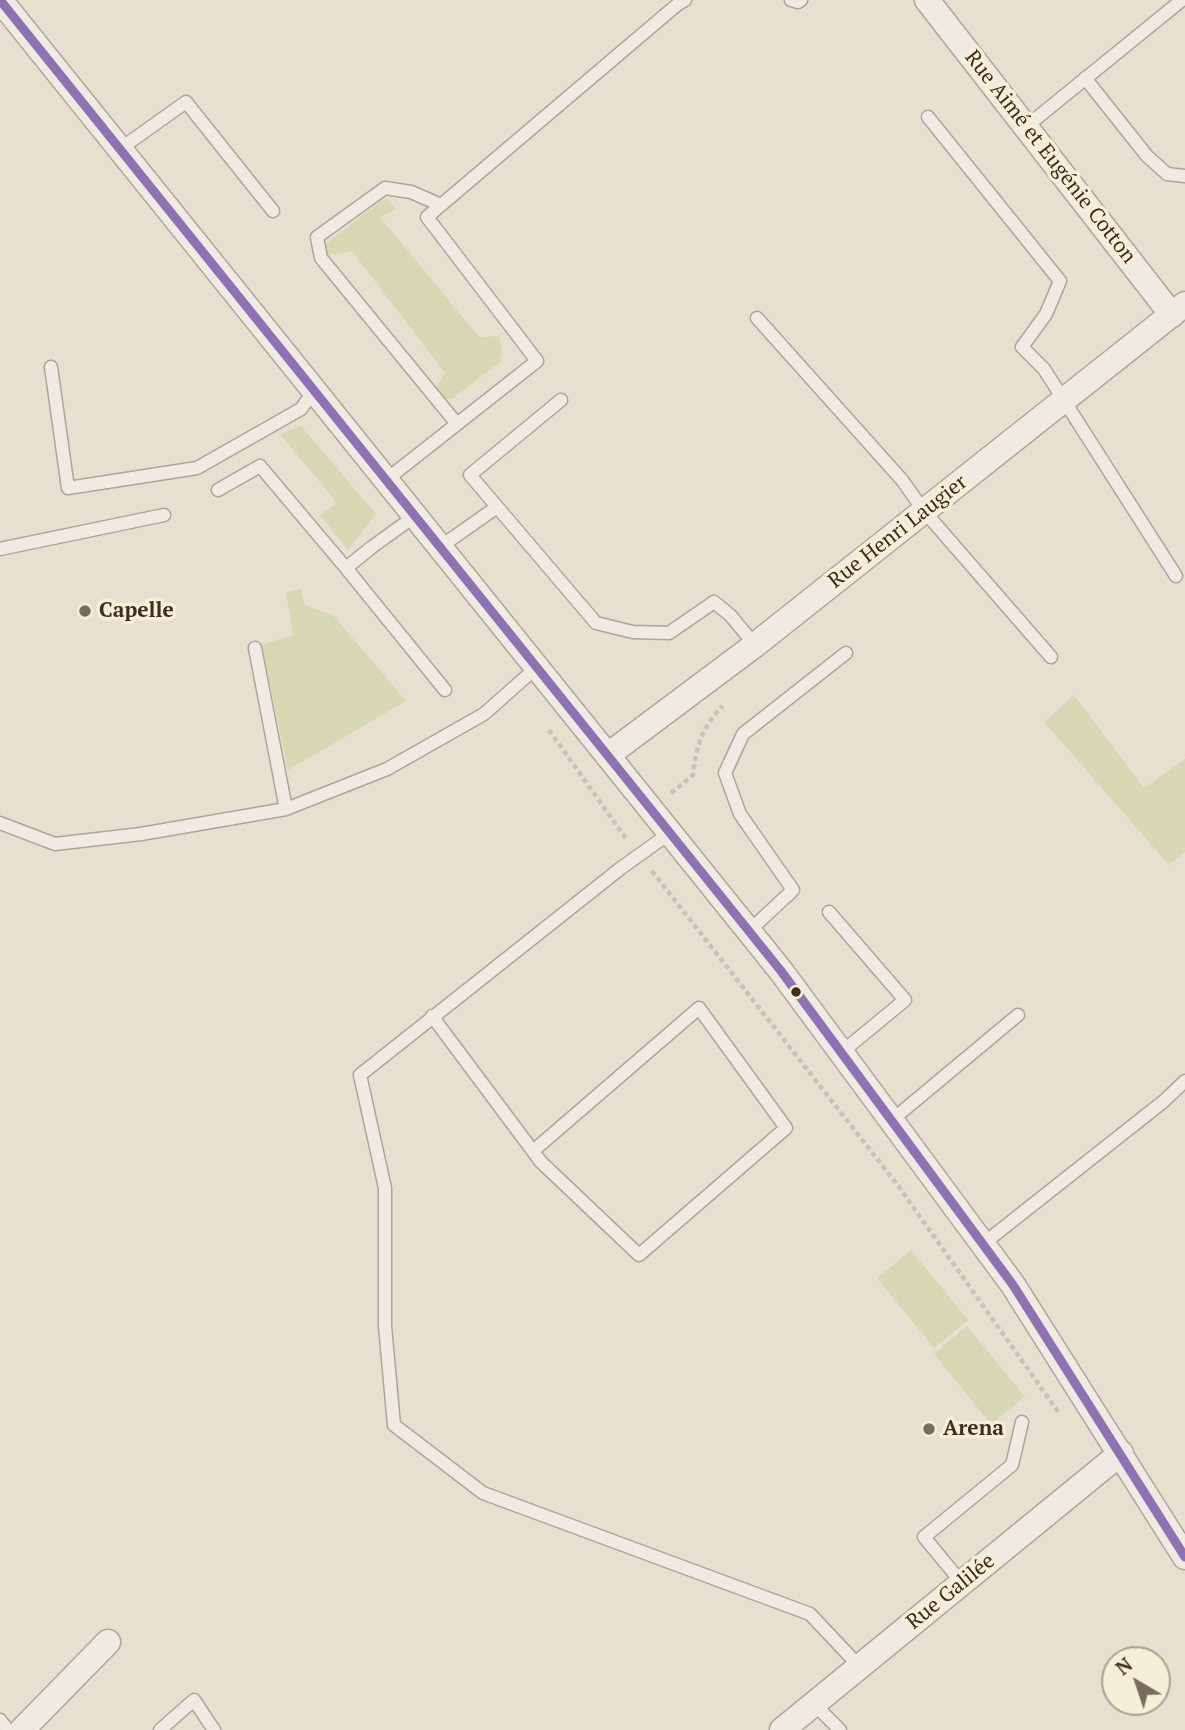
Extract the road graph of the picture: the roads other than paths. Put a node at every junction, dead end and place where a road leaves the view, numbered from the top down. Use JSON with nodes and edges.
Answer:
{"nodes":[{"id":1,"x":0,"y":0,"type":"edge"},
{"id":2,"x":685,"y":0,"type":"edge"},
{"id":3,"x":792,"y":0,"type":"edge"},
{"id":4,"x":801,"y":0,"type":"edge"},
{"id":5,"x":927,"y":0,"type":"edge"},
{"id":6,"x":1181,"y":0,"type":"edge"},
{"id":7,"x":1085,"y":78,"type":"junction"},
{"id":8,"x":928,"y":117,"type":"dead end"},
{"id":9,"x":1027,"y":126,"type":"junction"},
{"id":10,"x":120,"y":149,"type":"junction"},
{"id":11,"x":1185,"y":176,"type":"edge"},
{"id":12,"x":441,"y":205,"type":"junction"},
{"id":13,"x":273,"y":211,"type":"dead end"},
{"id":14,"x":1179,"y":309,"type":"edge"},
{"id":15,"x":757,"y":318,"type":"dead end"},
{"id":16,"x":51,"y":367,"type":"dead end"},
{"id":17,"x":314,"y":391,"type":"junction"},
{"id":18,"x":561,"y":400,"type":"dead end"},
{"id":19,"x":1064,"y":400,"type":"junction"},
{"id":20,"x":457,"y":424,"type":"junction"},
{"id":21,"x":386,"y":480,"type":"junction"},
{"id":22,"x":218,"y":490,"type":"dead end"},
{"id":23,"x":497,"y":507,"type":"junction"},
{"id":24,"x":924,"y":511,"type":"junction"},
{"id":25,"x":164,"y":515,"type":"dead end"},
{"id":26,"x":415,"y":516,"type":"junction"},
{"id":27,"x":440,"y":547,"type":"junction"},
{"id":28,"x":0,"y":549,"type":"edge"},
{"id":29,"x":346,"y":568,"type":"junction"},
{"id":30,"x":1176,"y":576,"type":"dead end"},
{"id":31,"x":755,"y":645,"type":"junction"},
{"id":32,"x":255,"y":648,"type":"dead end"},
{"id":33,"x":846,"y":653,"type":"dead end"},
{"id":34,"x":1051,"y":657,"type":"dead end"},
{"id":35,"x":537,"y":667,"type":"junction"},
{"id":36,"x":444,"y":690,"type":"dead end"},
{"id":37,"x":608,"y":755,"type":"junction"},
{"id":38,"x":286,"y":809,"type":"junction"},
{"id":39,"x":0,"y":823,"type":"edge"},
{"id":40,"x":670,"y":833,"type":"junction"},
{"id":41,"x":829,"y":912,"type":"dead end"},
{"id":42,"x":749,"y":931,"type":"junction"},
{"id":43,"x":1018,"y":1015,"type":"dead end"},
{"id":44,"x":432,"y":1016,"type":"junction"},
{"id":45,"x":842,"y":1052,"type":"junction"},
{"id":46,"x":1185,"y":1081,"type":"edge"},
{"id":47,"x":892,"y":1120,"type":"junction"},
{"id":48,"x":533,"y":1151,"type":"junction"},
{"id":49,"x":984,"y":1244,"type":"junction"},
{"id":50,"x":1022,"y":1422,"type":"dead end"},
{"id":51,"x":1121,"y":1453,"type":"junction"},
{"id":52,"x":1185,"y":1557,"type":"edge"},
{"id":53,"x":962,"y":1583,"type":"junction"},
{"id":54,"x":108,"y":1642,"type":"dead end"},
{"id":55,"x":860,"y":1667,"type":"junction"},
{"id":56,"x":814,"y":1704,"type":"junction"},
{"id":57,"x":0,"y":1720,"type":"edge"},
{"id":58,"x":8,"y":1730,"type":"edge"},
{"id":59,"x":22,"y":1730,"type":"edge"},
{"id":60,"x":160,"y":1730,"type":"edge"},
{"id":61,"x":214,"y":1730,"type":"edge"},
{"id":62,"x":782,"y":1730,"type":"edge"},
{"id":63,"x":841,"y":1730,"type":"edge"}],
"edges":[{"from":1,"to":10,"type":"street"},
{"from":2,"to":12,"type":"lane"},
{"from":3,"to":4,"type":"lane"},
{"from":5,"to":9,"type":"street","name":"Rue Aimé et Eugénie Cotton"},
{"from":6,"to":7,"type":"lane"},
{"from":7,"to":9,"type":"lane"},
{"from":7,"to":11,"type":"lane"},
{"from":8,"to":19,"type":"lane"},
{"from":9,"to":14,"type":"street","name":"Rue Aimé et Eugénie Cotton"},
{"from":10,"to":13,"type":"lane"},
{"from":10,"to":17,"type":"street"},
{"from":12,"to":20,"type":"lane"},
{"from":12,"to":20,"type":"lane"},
{"from":14,"to":19,"type":"street","name":"Rue Henri Laugier"},
{"from":15,"to":24,"type":"lane"},
{"from":16,"to":17,"type":"lane"},
{"from":17,"to":21,"type":"street"},
{"from":18,"to":23,"type":"lane"},
{"from":19,"to":24,"type":"street","name":"Rue Henri Laugier"},
{"from":19,"to":30,"type":"lane"},
{"from":20,"to":21,"type":"lane"},
{"from":21,"to":26,"type":"street"},
{"from":22,"to":29,"type":"lane"},
{"from":23,"to":27,"type":"lane"},
{"from":23,"to":31,"type":"lane"},
{"from":24,"to":31,"type":"street","name":"Rue Henri Laugier"},
{"from":24,"to":34,"type":"lane"},
{"from":25,"to":28,"type":"lane"},
{"from":26,"to":27,"type":"street"},
{"from":26,"to":29,"type":"lane"},
{"from":27,"to":35,"type":"street"},
{"from":29,"to":36,"type":"lane"},
{"from":31,"to":37,"type":"street","name":"Rue Henri Laugier"},
{"from":32,"to":38,"type":"lane"},
{"from":33,"to":42,"type":"lane"},
{"from":35,"to":37,"type":"street"},
{"from":35,"to":38,"type":"lane"},
{"from":37,"to":40,"type":"street"},
{"from":38,"to":39,"type":"lane"},
{"from":40,"to":42,"type":"street"},
{"from":40,"to":44,"type":"lane"},
{"from":41,"to":45,"type":"lane"},
{"from":42,"to":45,"type":"street"},
{"from":43,"to":47,"type":"lane"},
{"from":44,"to":48,"type":"lane"},
{"from":44,"to":55,"type":"lane"},
{"from":45,"to":47,"type":"street"},
{"from":46,"to":49,"type":"lane"},
{"from":47,"to":49,"type":"street"},
{"from":48,"to":48,"type":"lane"},
{"from":49,"to":51,"type":"street"},
{"from":50,"to":53,"type":"lane"},
{"from":51,"to":52,"type":"street"},
{"from":51,"to":53,"type":"street","name":"Rue Galilée"},
{"from":53,"to":55,"type":"street","name":"Rue Galilée"},
{"from":54,"to":59,"type":"street"},
{"from":55,"to":56,"type":"street","name":"Rue Galilée"},
{"from":56,"to":62,"type":"street","name":"Rue Galilée"},
{"from":56,"to":63,"type":"lane"},
{"from":57,"to":58,"type":"lane"},
{"from":60,"to":61,"type":"lane"}]}
